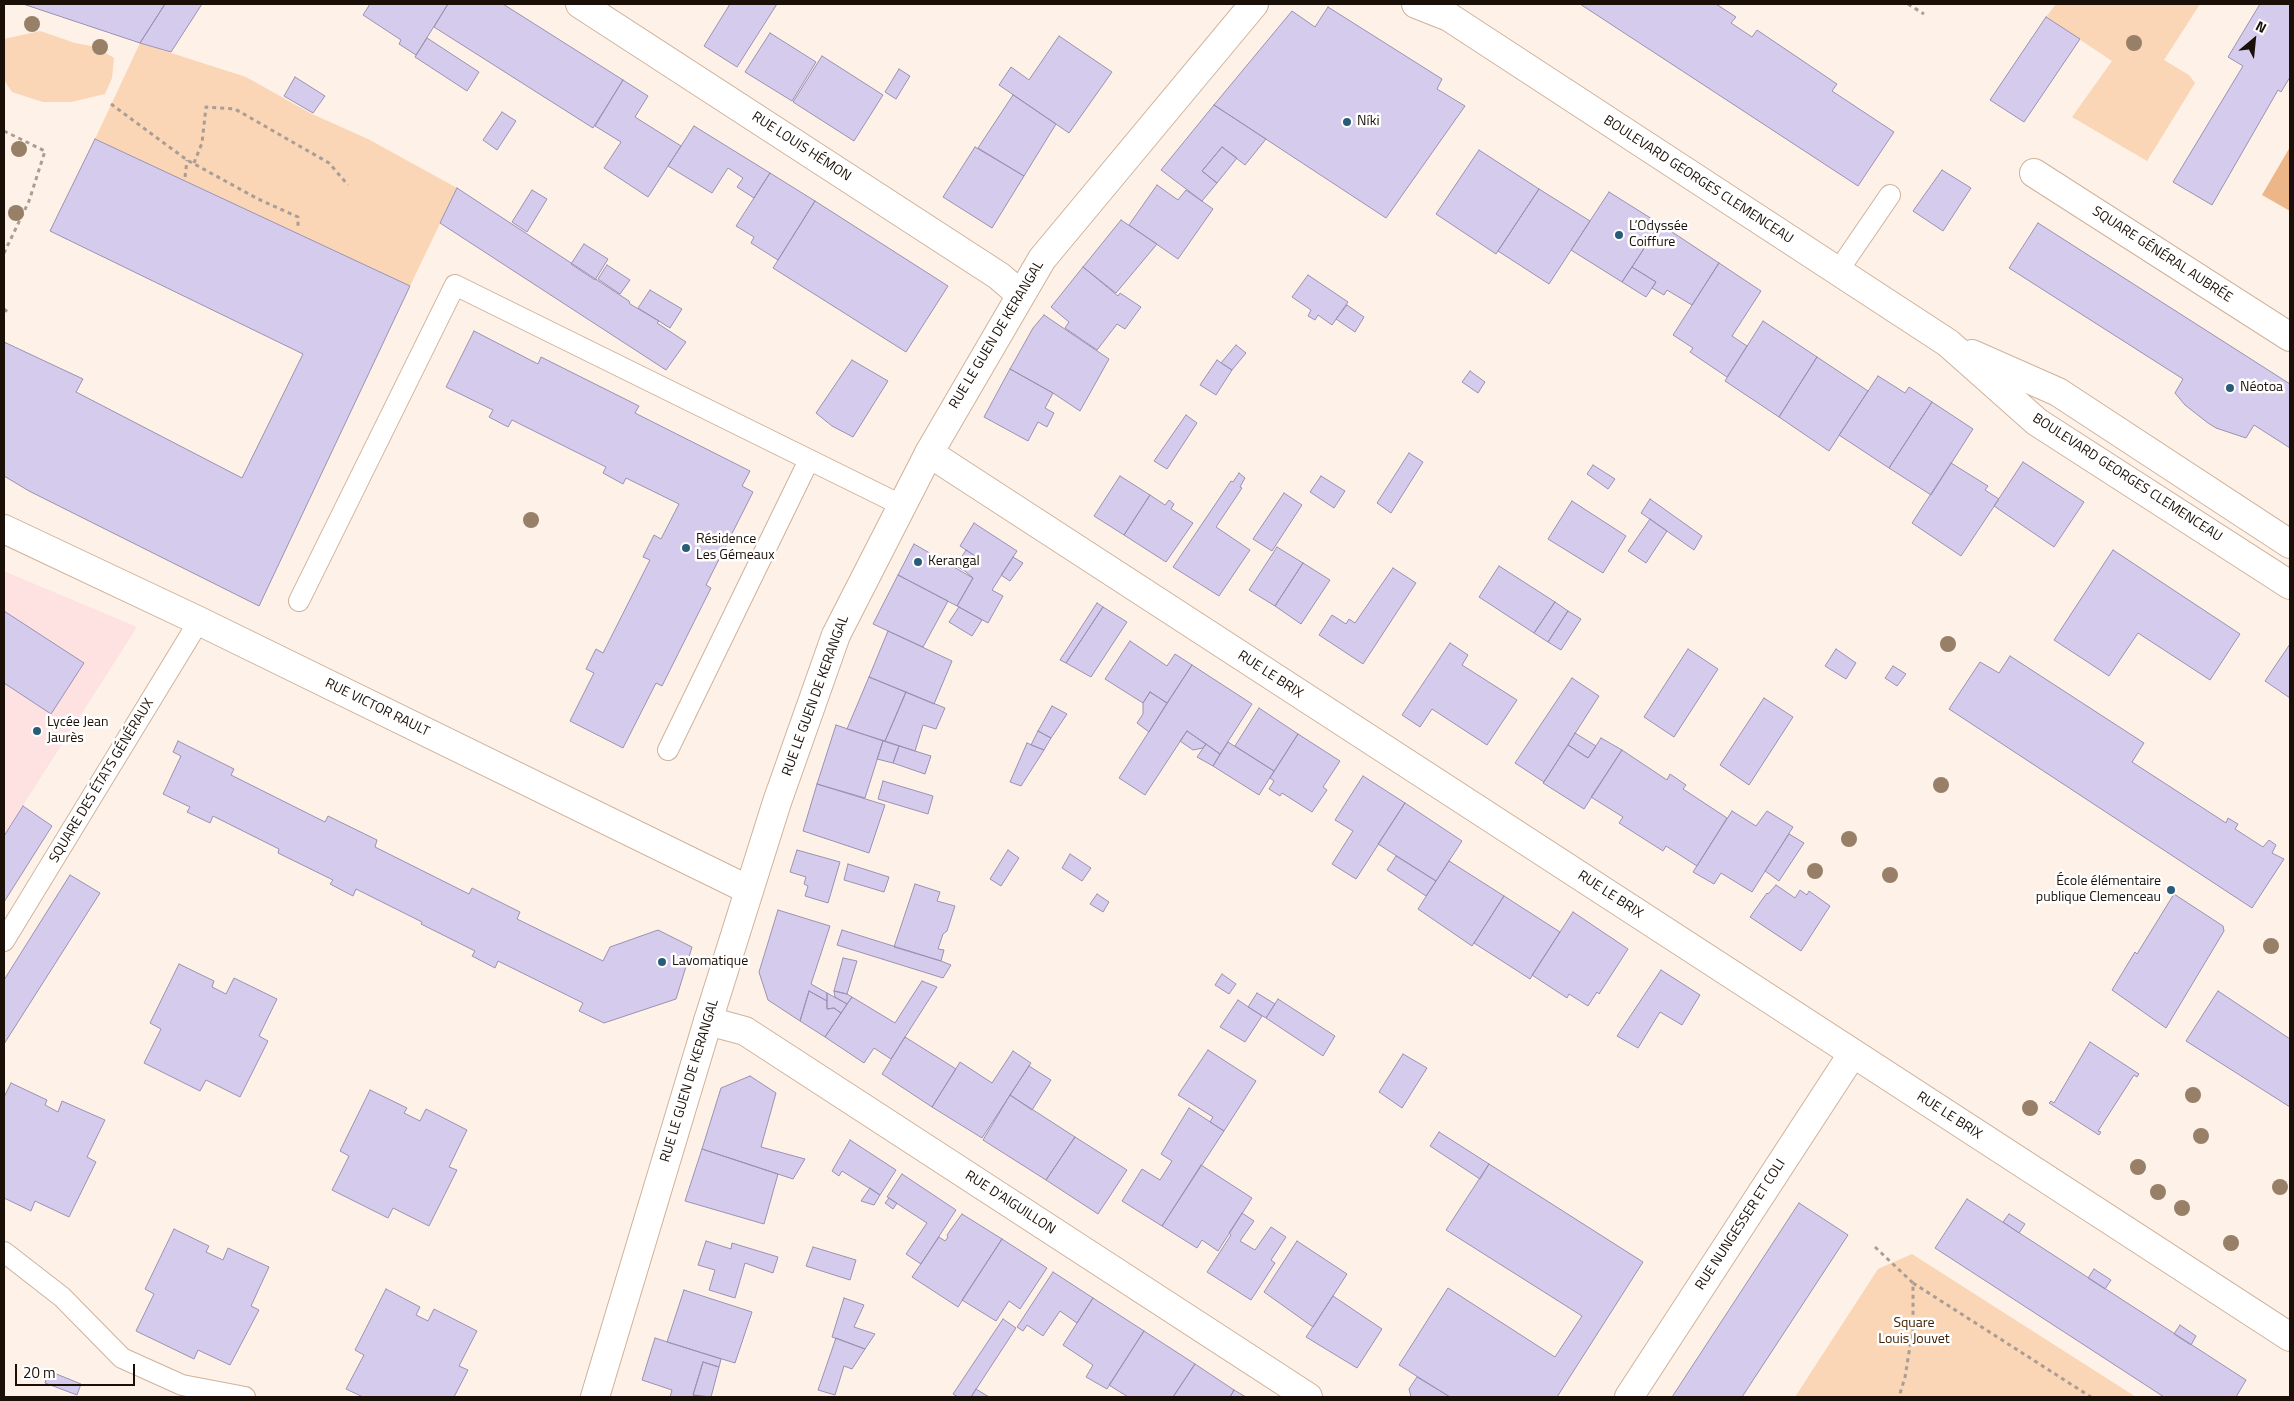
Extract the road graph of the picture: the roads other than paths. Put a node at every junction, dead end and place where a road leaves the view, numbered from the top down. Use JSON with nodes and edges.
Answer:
{"nodes":[{"id":1,"x":580,"y":4,"type":"edge"},
{"id":2,"x":1254,"y":4,"type":"edge"},
{"id":3,"x":1416,"y":4,"type":"edge"},
{"id":4,"x":1443,"y":10,"type":"edge"},
{"id":5,"x":2034,"y":173,"type":"dead end"},
{"id":6,"x":1890,"y":195,"type":"dead end"},
{"id":7,"x":1838,"y":271,"type":"junction"},
{"id":8,"x":1020,"y":294,"type":"junction"},
{"id":9,"x":2290,"y":337,"type":"edge"},
{"id":10,"x":1948,"y":343,"type":"junction"},
{"id":11,"x":929,"y":453,"type":"junction"},
{"id":12,"x":809,"y":460,"type":"junction"},
{"id":13,"x":901,"y":505,"type":"junction"},
{"id":14,"x":4,"y":529,"type":"edge"},
{"id":15,"x":2290,"y":544,"type":"edge"},
{"id":16,"x":2290,"y":585,"type":"edge"},
{"id":17,"x":299,"y":601,"type":"dead end"},
{"id":18,"x":199,"y":621,"type":"junction"},
{"id":19,"x":668,"y":750,"type":"dead end"},
{"id":20,"x":750,"y":890,"type":"junction"},
{"id":21,"x":4,"y":941,"type":"edge"},
{"id":22,"x":708,"y":1021,"type":"junction"},
{"id":23,"x":1853,"y":1053,"type":"junction"},
{"id":24,"x":4,"y":1252,"type":"edge"},
{"id":25,"x":2290,"y":1337,"type":"edge"},
{"id":26,"x":244,"y":1397,"type":"edge"},
{"id":27,"x":595,"y":1397,"type":"edge"},
{"id":28,"x":1308,"y":1397,"type":"edge"},
{"id":29,"x":1629,"y":1397,"type":"edge"}],
"edges":[{"from":1,"to":8,"type":"street","name":"RUE LOUIS HÉMON"},
{"from":2,"to":8,"type":"street","name":"RUE LE GUEN DE KERANGAL"},
{"from":3,"to":4,"type":"street","name":"BOULEVARD GEORGES CLEMENCEAU"},
{"from":4,"to":7,"type":"street","name":"BOULEVARD GEORGES CLEMENCEAU"},
{"from":5,"to":9,"type":"street","name":"SQUARE GÉNÉRAL AUBRÉE"},
{"from":6,"to":7,"type":"lane"},
{"from":7,"to":10,"type":"street","name":"BOULEVARD GEORGES CLEMENCEAU"},
{"from":8,"to":11,"type":"street","name":"RUE LE GUEN DE KERANGAL"},
{"from":10,"to":15,"type":"street","name":"BOULEVARD GEORGES CLEMENCEAU"},
{"from":10,"to":16,"type":"street","name":"BOULEVARD GEORGES CLEMENCEAU"},
{"from":11,"to":13,"type":"street","name":"RUE LE GUEN DE KERANGAL"},
{"from":11,"to":23,"type":"street","name":"RUE LE BRIX"},
{"from":12,"to":13,"type":"lane"},
{"from":12,"to":17,"type":"lane"},
{"from":12,"to":19,"type":"lane"},
{"from":13,"to":20,"type":"street","name":"RUE LE GUEN DE KERANGAL"},
{"from":14,"to":18,"type":"street","name":"RUE VICTOR RAULT"},
{"from":18,"to":20,"type":"street","name":"RUE VICTOR RAULT"},
{"from":18,"to":21,"type":"lane","name":"SQUARE DES ÉTATS GÉNÉRAUX"},
{"from":20,"to":22,"type":"street","name":"RUE LE GUEN DE KERANGAL"},
{"from":22,"to":27,"type":"street","name":"RUE LE GUEN DE KERANGAL"},
{"from":22,"to":28,"type":"street","name":"RUE D'AIGUILLON"},
{"from":23,"to":25,"type":"street","name":"RUE LE BRIX"},
{"from":23,"to":29,"type":"street","name":"RUE NUNGESSER ET COLI"},
{"from":24,"to":26,"type":"lane"}]}
